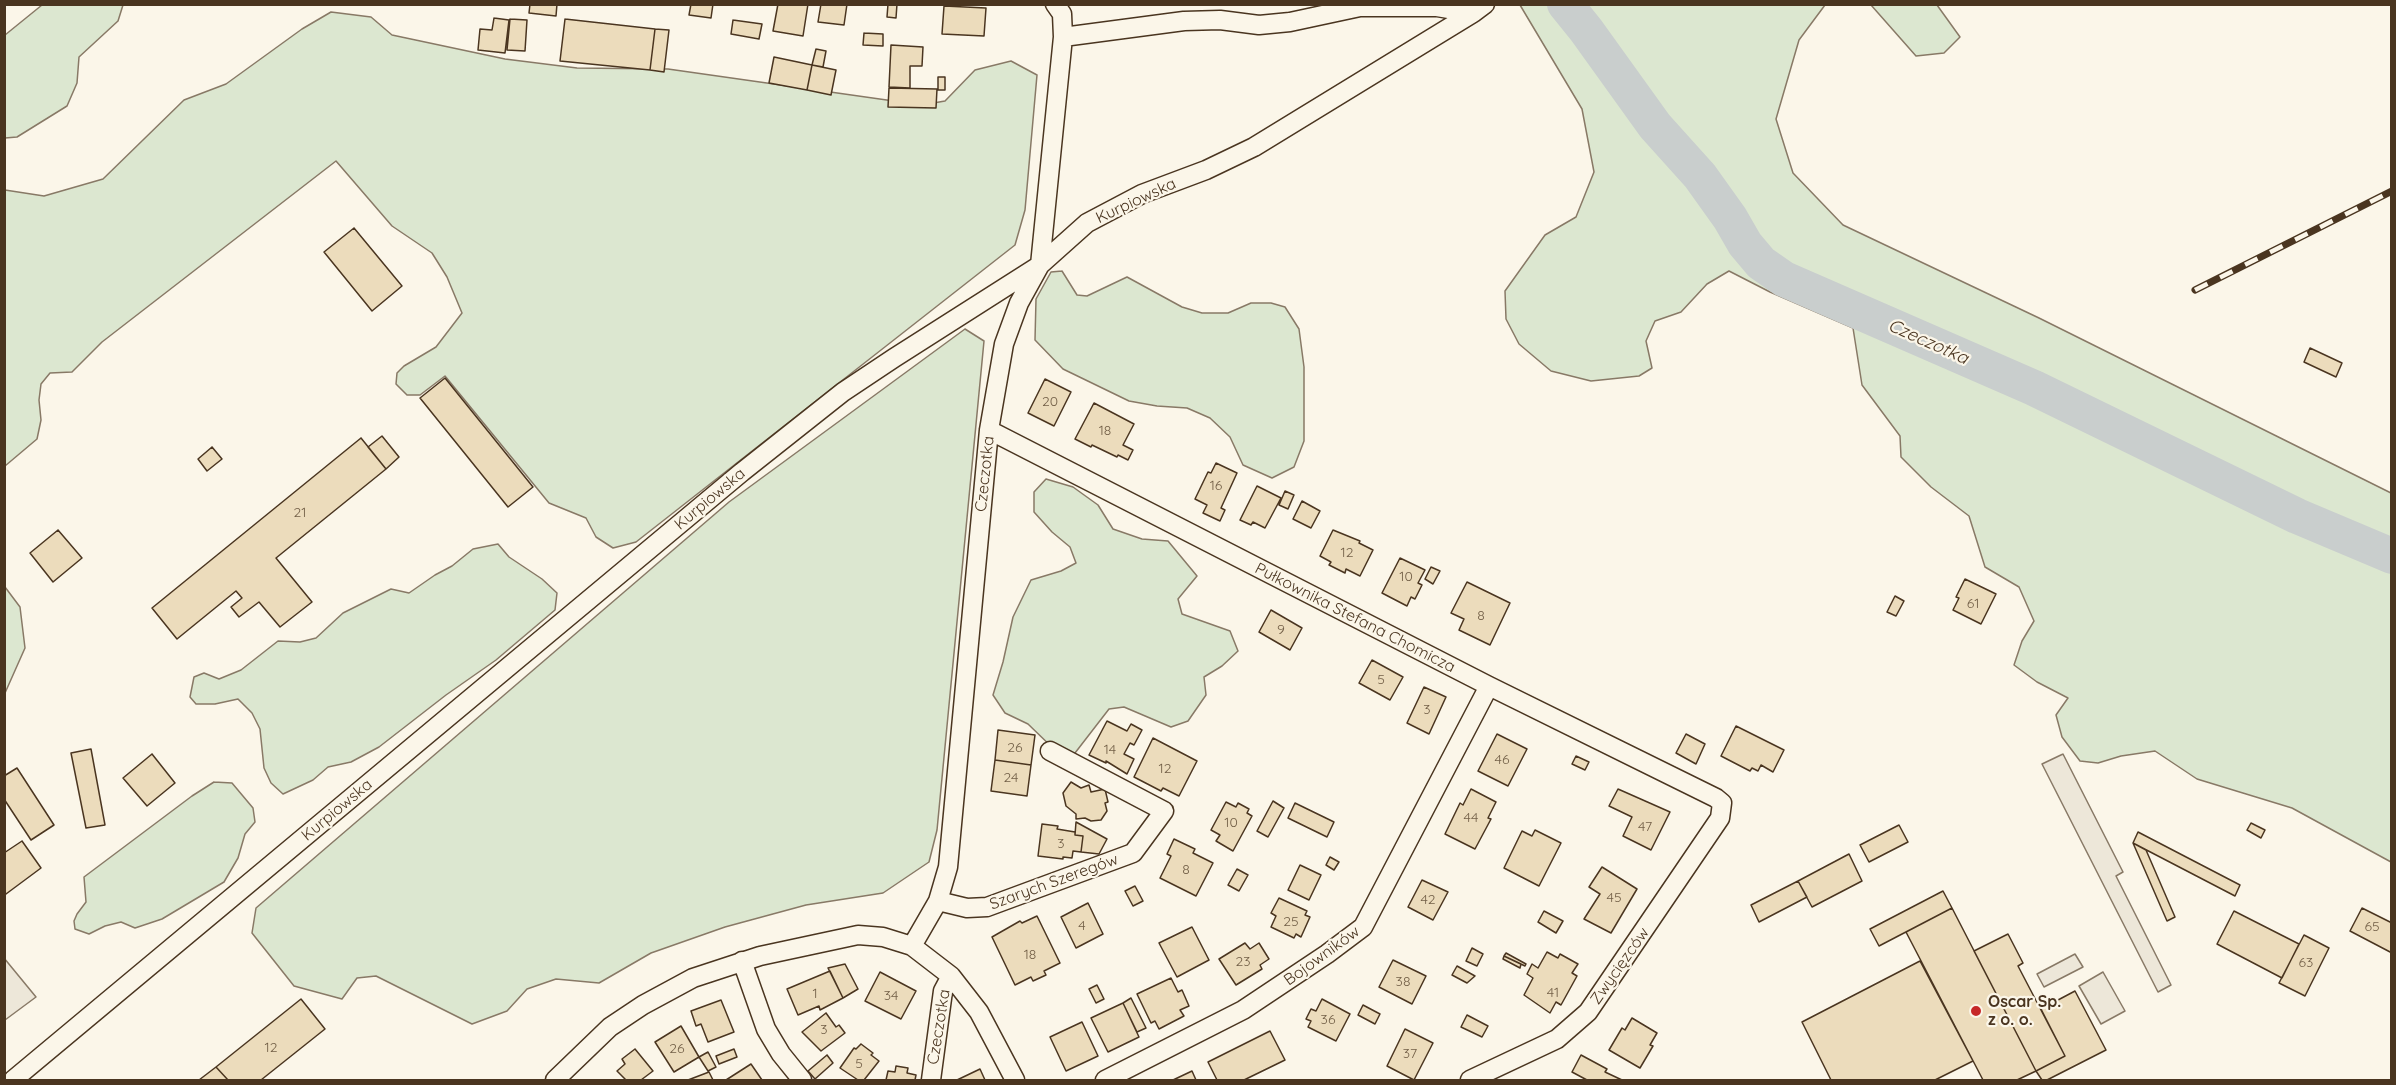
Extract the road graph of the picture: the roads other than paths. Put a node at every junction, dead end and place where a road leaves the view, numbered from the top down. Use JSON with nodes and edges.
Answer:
{"nodes":[{"id":1,"x":1055,"y":4,"type":"edge"},
{"id":2,"x":1479,"y":9,"type":"edge"},
{"id":3,"x":1064,"y":37,"type":"junction"},
{"id":4,"x":1041,"y":265,"type":"junction"},
{"id":5,"x":989,"y":430,"type":"junction"},
{"id":6,"x":1489,"y":686,"type":"junction"},
{"id":7,"x":1050,"y":751,"type":"dead end"},
{"id":8,"x":1722,"y":804,"type":"joint"},
{"id":9,"x":938,"y":901,"type":"junction"},
{"id":10,"x":912,"y":946,"type":"junction"},
{"id":11,"x":742,"y":961,"type":"junction"},
{"id":12,"x":951,"y":976,"type":"junction"},
{"id":13,"x":13,"y":1080,"type":"edge"},
{"id":14,"x":555,"y":1080,"type":"edge"},
{"id":15,"x":801,"y":1080,"type":"edge"},
{"id":16,"x":931,"y":1080,"type":"edge"},
{"id":17,"x":1015,"y":1080,"type":"edge"},
{"id":18,"x":1105,"y":1080,"type":"edge"},
{"id":19,"x":1470,"y":1080,"type":"edge"}],
"edges":[{"from":1,"to":3,"type":"street","name":"Czeczotka"},
{"from":2,"to":3,"type":"street"},
{"from":2,"to":4,"type":"street","name":"Kurpiowska"},
{"from":3,"to":4,"type":"street","name":"Czeczotka"},
{"from":4,"to":5,"type":"street","name":"Czeczotka"},
{"from":4,"to":13,"type":"street","name":"Kurpiowska"},
{"from":5,"to":6,"type":"street","name":"Pułkownika Stefana Chomicza"},
{"from":5,"to":9,"type":"street","name":"Czeczotka"},
{"from":6,"to":8,"type":"street","name":"Pułkownika Stefana Chomicza"},
{"from":6,"to":18,"type":"street","name":"Bojowników"},
{"from":7,"to":9,"type":"street","name":"Szarych Szeregów"},
{"from":8,"to":19,"type":"street","name":"Zwycięzców"},
{"from":9,"to":10,"type":"street","name":"Czeczotka"},
{"from":10,"to":11,"type":"street"},
{"from":10,"to":12,"type":"street"},
{"from":11,"to":14,"type":"street"},
{"from":11,"to":15,"type":"street"},
{"from":12,"to":16,"type":"street","name":"Czeczotka"},
{"from":12,"to":17,"type":"street"}]}
